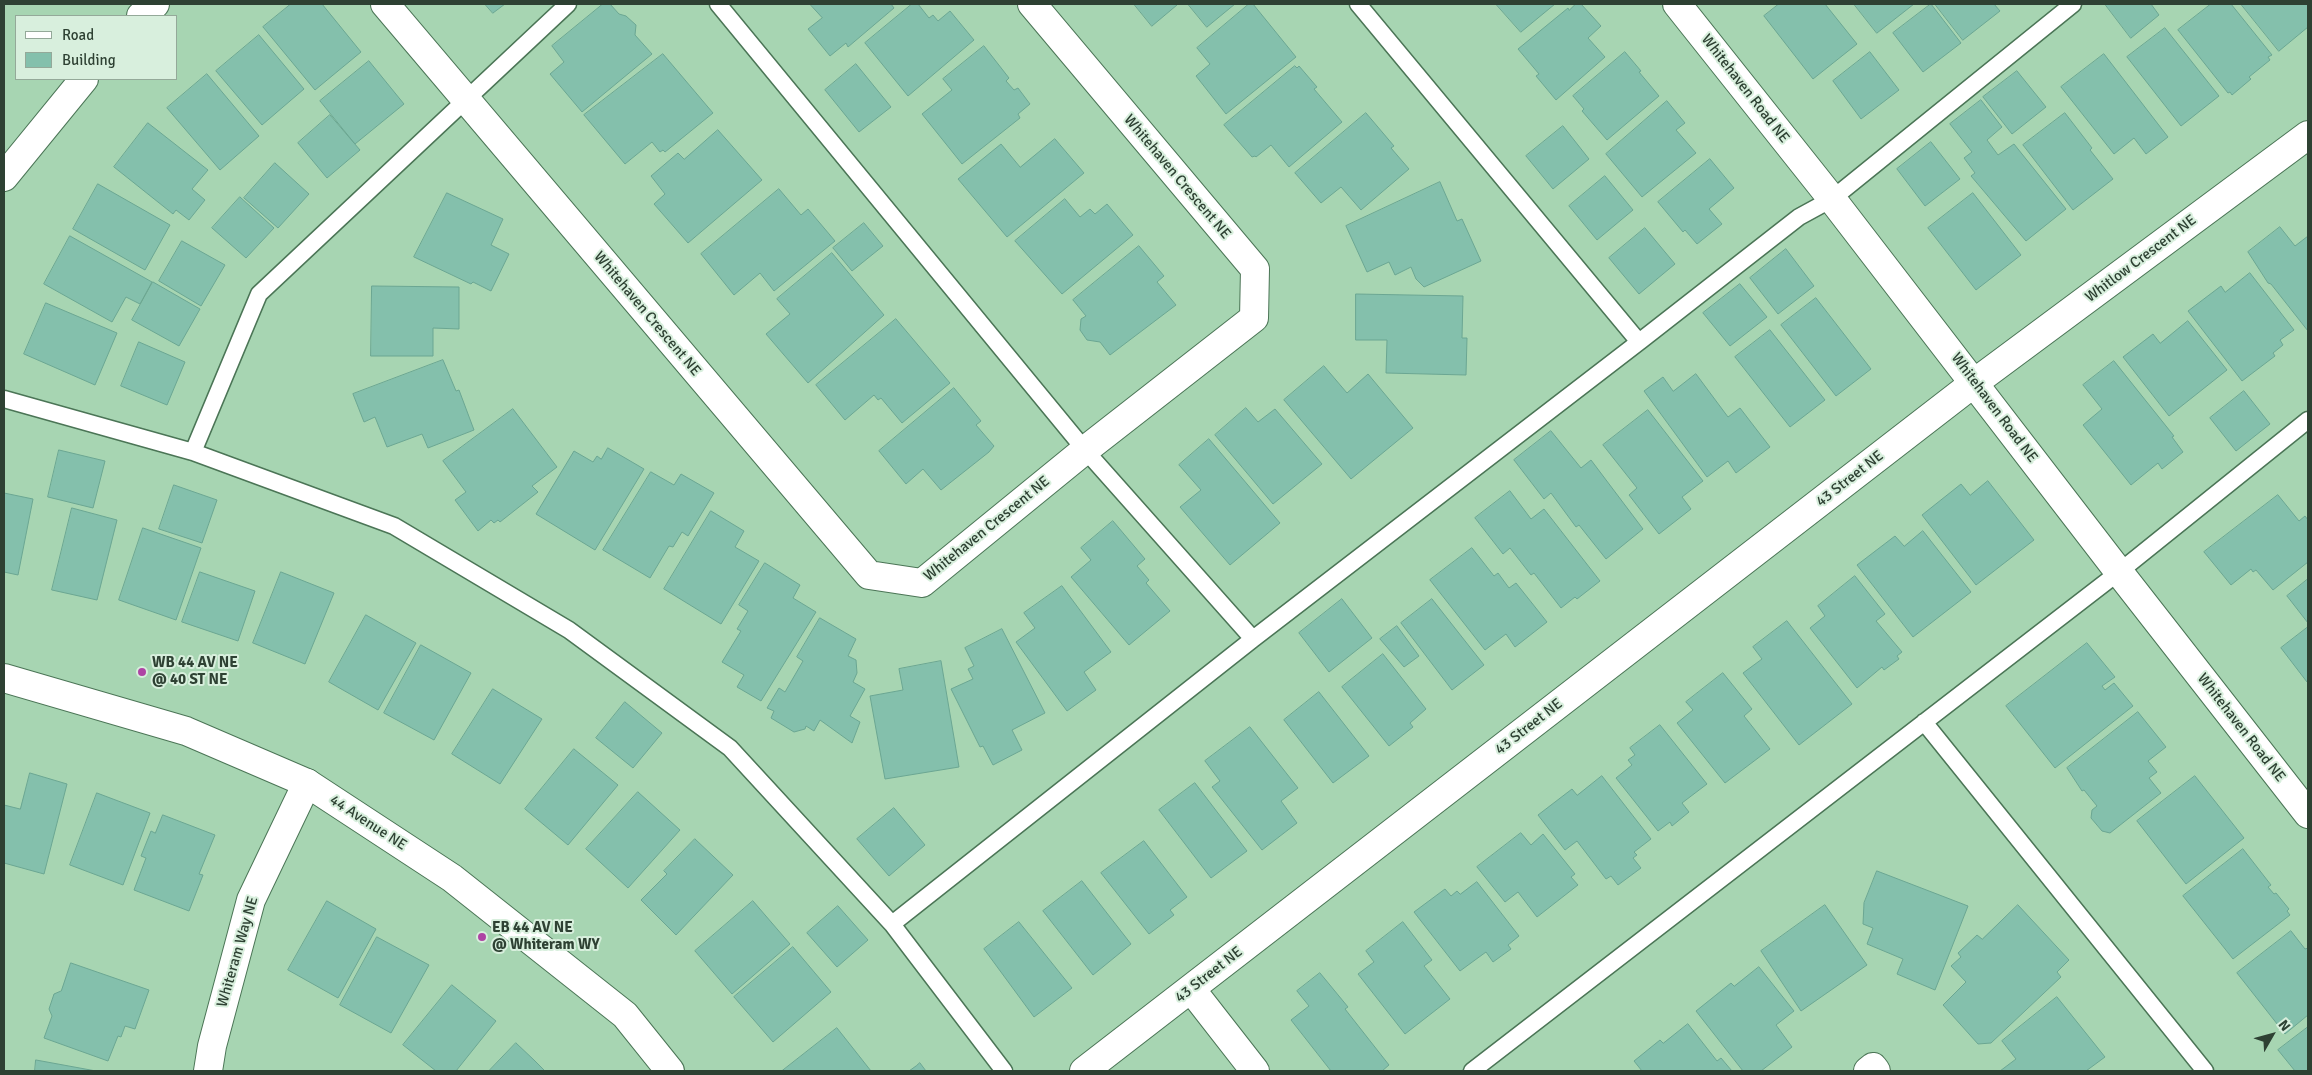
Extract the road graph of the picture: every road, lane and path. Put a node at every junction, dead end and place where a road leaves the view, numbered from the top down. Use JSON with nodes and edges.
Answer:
{"nodes":[{"id":1,"x":155,"y":4,"type":"edge"},
{"id":2,"x":385,"y":4,"type":"edge"},
{"id":3,"x":568,"y":4,"type":"edge"},
{"id":4,"x":718,"y":4,"type":"edge"},
{"id":5,"x":1032,"y":4,"type":"edge"},
{"id":6,"x":1358,"y":4,"type":"edge"},
{"id":7,"x":2073,"y":4,"type":"edge"},
{"id":8,"x":1680,"y":5,"type":"edge"},
{"id":9,"x":142,"y":15,"type":"edge"},
{"id":10,"x":83,"y":80,"type":"edge"},
{"id":11,"x":466,"y":101,"type":"junction"},
{"id":12,"x":2308,"y":135,"type":"edge"},
{"id":13,"x":4,"y":176,"type":"edge"},
{"id":14,"x":1832,"y":199,"type":"junction"},
{"id":15,"x":1639,"y":342,"type":"junction"},
{"id":16,"x":1974,"y":383,"type":"junction"},
{"id":17,"x":4,"y":399,"type":"edge"},
{"id":18,"x":2306,"y":425,"type":"edge"},
{"id":19,"x":1085,"y":450,"type":"junction"},
{"id":20,"x":193,"y":452,"type":"junction"},
{"id":21,"x":2119,"y":572,"type":"junction"},
{"id":22,"x":1253,"y":640,"type":"junction"},
{"id":23,"x":4,"y":678,"type":"edge"},
{"id":24,"x":1924,"y":722,"type":"junction"},
{"id":25,"x":307,"y":784,"type":"junction"},
{"id":26,"x":2308,"y":814,"type":"edge"},
{"id":27,"x":892,"y":924,"type":"junction"},
{"id":28,"x":1191,"y":989,"type":"junction"},
{"id":29,"x":208,"y":1071,"type":"edge"},
{"id":30,"x":670,"y":1071,"type":"edge"},
{"id":31,"x":1004,"y":1071,"type":"edge"},
{"id":32,"x":1084,"y":1071,"type":"edge"},
{"id":33,"x":1255,"y":1071,"type":"edge"},
{"id":34,"x":1472,"y":1071,"type":"edge"},
{"id":35,"x":1868,"y":1071,"type":"edge"},
{"id":36,"x":1876,"y":1071,"type":"edge"},
{"id":37,"x":2206,"y":1071,"type":"edge"}],
"edges":[{"from":1,"to":9,"type":"street"},
{"from":2,"to":11,"type":"street","name":"Whitehaven Crescent NE"},
{"from":3,"to":11,"type":"lane"},
{"from":4,"to":19,"type":"lane"},
{"from":5,"to":19,"type":"street","name":"Whitehaven Crescent NE"},
{"from":6,"to":15,"type":"lane"},
{"from":7,"to":14,"type":"lane"},
{"from":8,"to":14,"type":"street","name":"Whitehaven Road NE"},
{"from":10,"to":13,"type":"street"},
{"from":11,"to":19,"type":"street","name":"Whitehaven Crescent NE"},
{"from":11,"to":20,"type":"lane"},
{"from":12,"to":16,"type":"street","name":"Whitlow Crescent NE"},
{"from":14,"to":15,"type":"lane"},
{"from":14,"to":16,"type":"street","name":"Whitehaven Road NE"},
{"from":15,"to":22,"type":"lane"},
{"from":16,"to":21,"type":"street","name":"Whitehaven Road NE"},
{"from":16,"to":28,"type":"street","name":"43 Street NE"},
{"from":17,"to":20,"type":"lane"},
{"from":18,"to":21,"type":"lane"},
{"from":19,"to":22,"type":"lane"},
{"from":20,"to":27,"type":"lane"},
{"from":21,"to":24,"type":"lane"},
{"from":21,"to":26,"type":"street","name":"Whitehaven Road NE"},
{"from":22,"to":27,"type":"lane"},
{"from":23,"to":25,"type":"street","name":"44 Avenue NE"},
{"from":24,"to":34,"type":"lane"},
{"from":24,"to":37,"type":"lane"},
{"from":25,"to":29,"type":"street","name":"Whiteram Way NE"},
{"from":25,"to":30,"type":"street","name":"44 Avenue NE"},
{"from":27,"to":31,"type":"lane"},
{"from":28,"to":32,"type":"street","name":"43 Street NE"},
{"from":28,"to":33,"type":"street"},
{"from":35,"to":36,"type":"street"}]}
